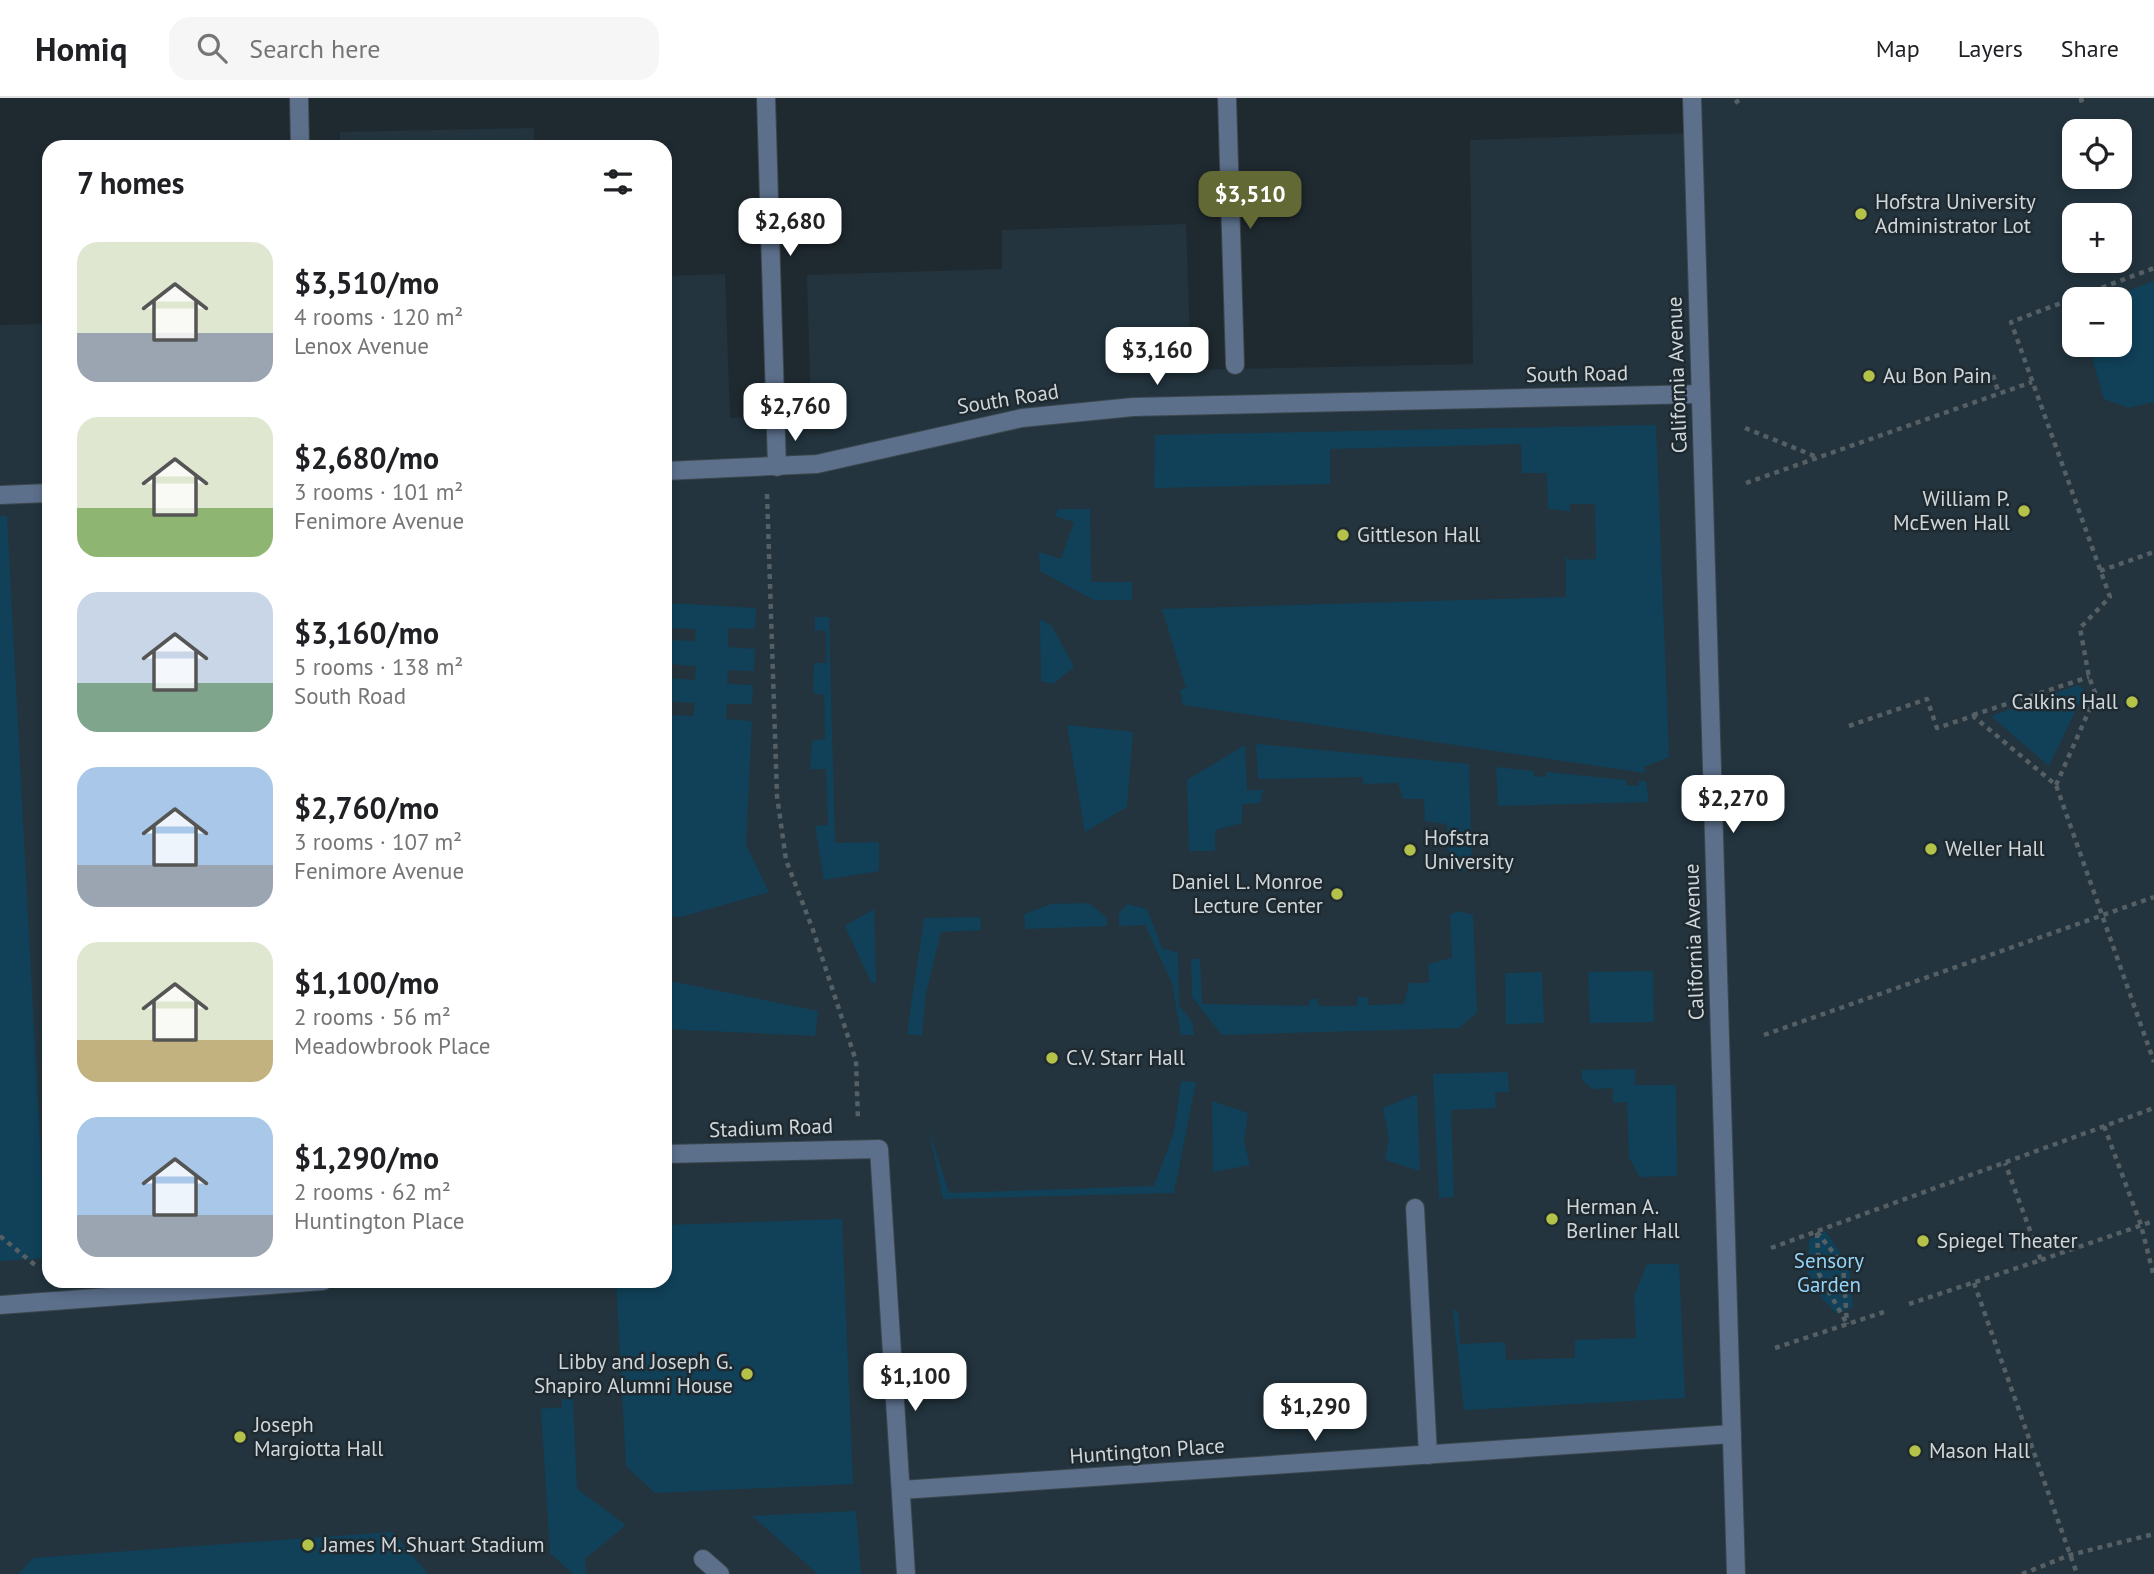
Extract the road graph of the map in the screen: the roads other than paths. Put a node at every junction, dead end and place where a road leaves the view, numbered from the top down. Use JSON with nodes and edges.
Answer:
{"nodes":[{"id":1,"x":299,"y":98,"type":"edge"},
{"id":2,"x":766,"y":98,"type":"edge"},
{"id":3,"x":1227,"y":98,"type":"edge"},
{"id":4,"x":1692,"y":98,"type":"edge"},
{"id":5,"x":300,"y":140,"type":"edge"},
{"id":6,"x":1235,"y":365,"type":"dead end"},
{"id":7,"x":1701,"y":394,"type":"junction"},
{"id":8,"x":771,"y":467,"type":"junction"},
{"id":9,"x":672,"y":471,"type":"edge"},
{"id":10,"x":42,"y":493,"type":"edge"},
{"id":11,"x":0,"y":495,"type":"edge"},
{"id":12,"x":672,"y":1154,"type":"edge"},
{"id":13,"x":1415,"y":1208,"type":"dead end"},
{"id":14,"x":229,"y":1288,"type":"edge"},
{"id":15,"x":0,"y":1305,"type":"edge"},
{"id":16,"x":1732,"y":1434,"type":"junction"},
{"id":17,"x":1428,"y":1455,"type":"junction"},
{"id":18,"x":901,"y":1490,"type":"junction"},
{"id":19,"x":703,"y":1559,"type":"dead end"},
{"id":20,"x":720,"y":1574,"type":"edge"},
{"id":21,"x":906,"y":1574,"type":"edge"},
{"id":22,"x":1737,"y":1574,"type":"edge"}],
"edges":[{"from":1,"to":5,"type":"street"},
{"from":2,"to":8,"type":"street"},
{"from":3,"to":6,"type":"street"},
{"from":4,"to":7,"type":"street","name":"California Avenue"},
{"from":7,"to":8,"type":"street","name":"South Road"},
{"from":7,"to":16,"type":"street","name":"California Avenue"},
{"from":8,"to":9,"type":"street","name":"South Road"},
{"from":10,"to":11,"type":"street"},
{"from":12,"to":18,"type":"street","name":"Stadium Road"},
{"from":13,"to":17,"type":"street"},
{"from":14,"to":15,"type":"street"},
{"from":16,"to":17,"type":"street","name":"Huntington Place"},
{"from":16,"to":22,"type":"street","name":"California Avenue"},
{"from":17,"to":18,"type":"street","name":"Huntington Place"},
{"from":18,"to":21,"type":"street"},
{"from":19,"to":20,"type":"street"}]}
